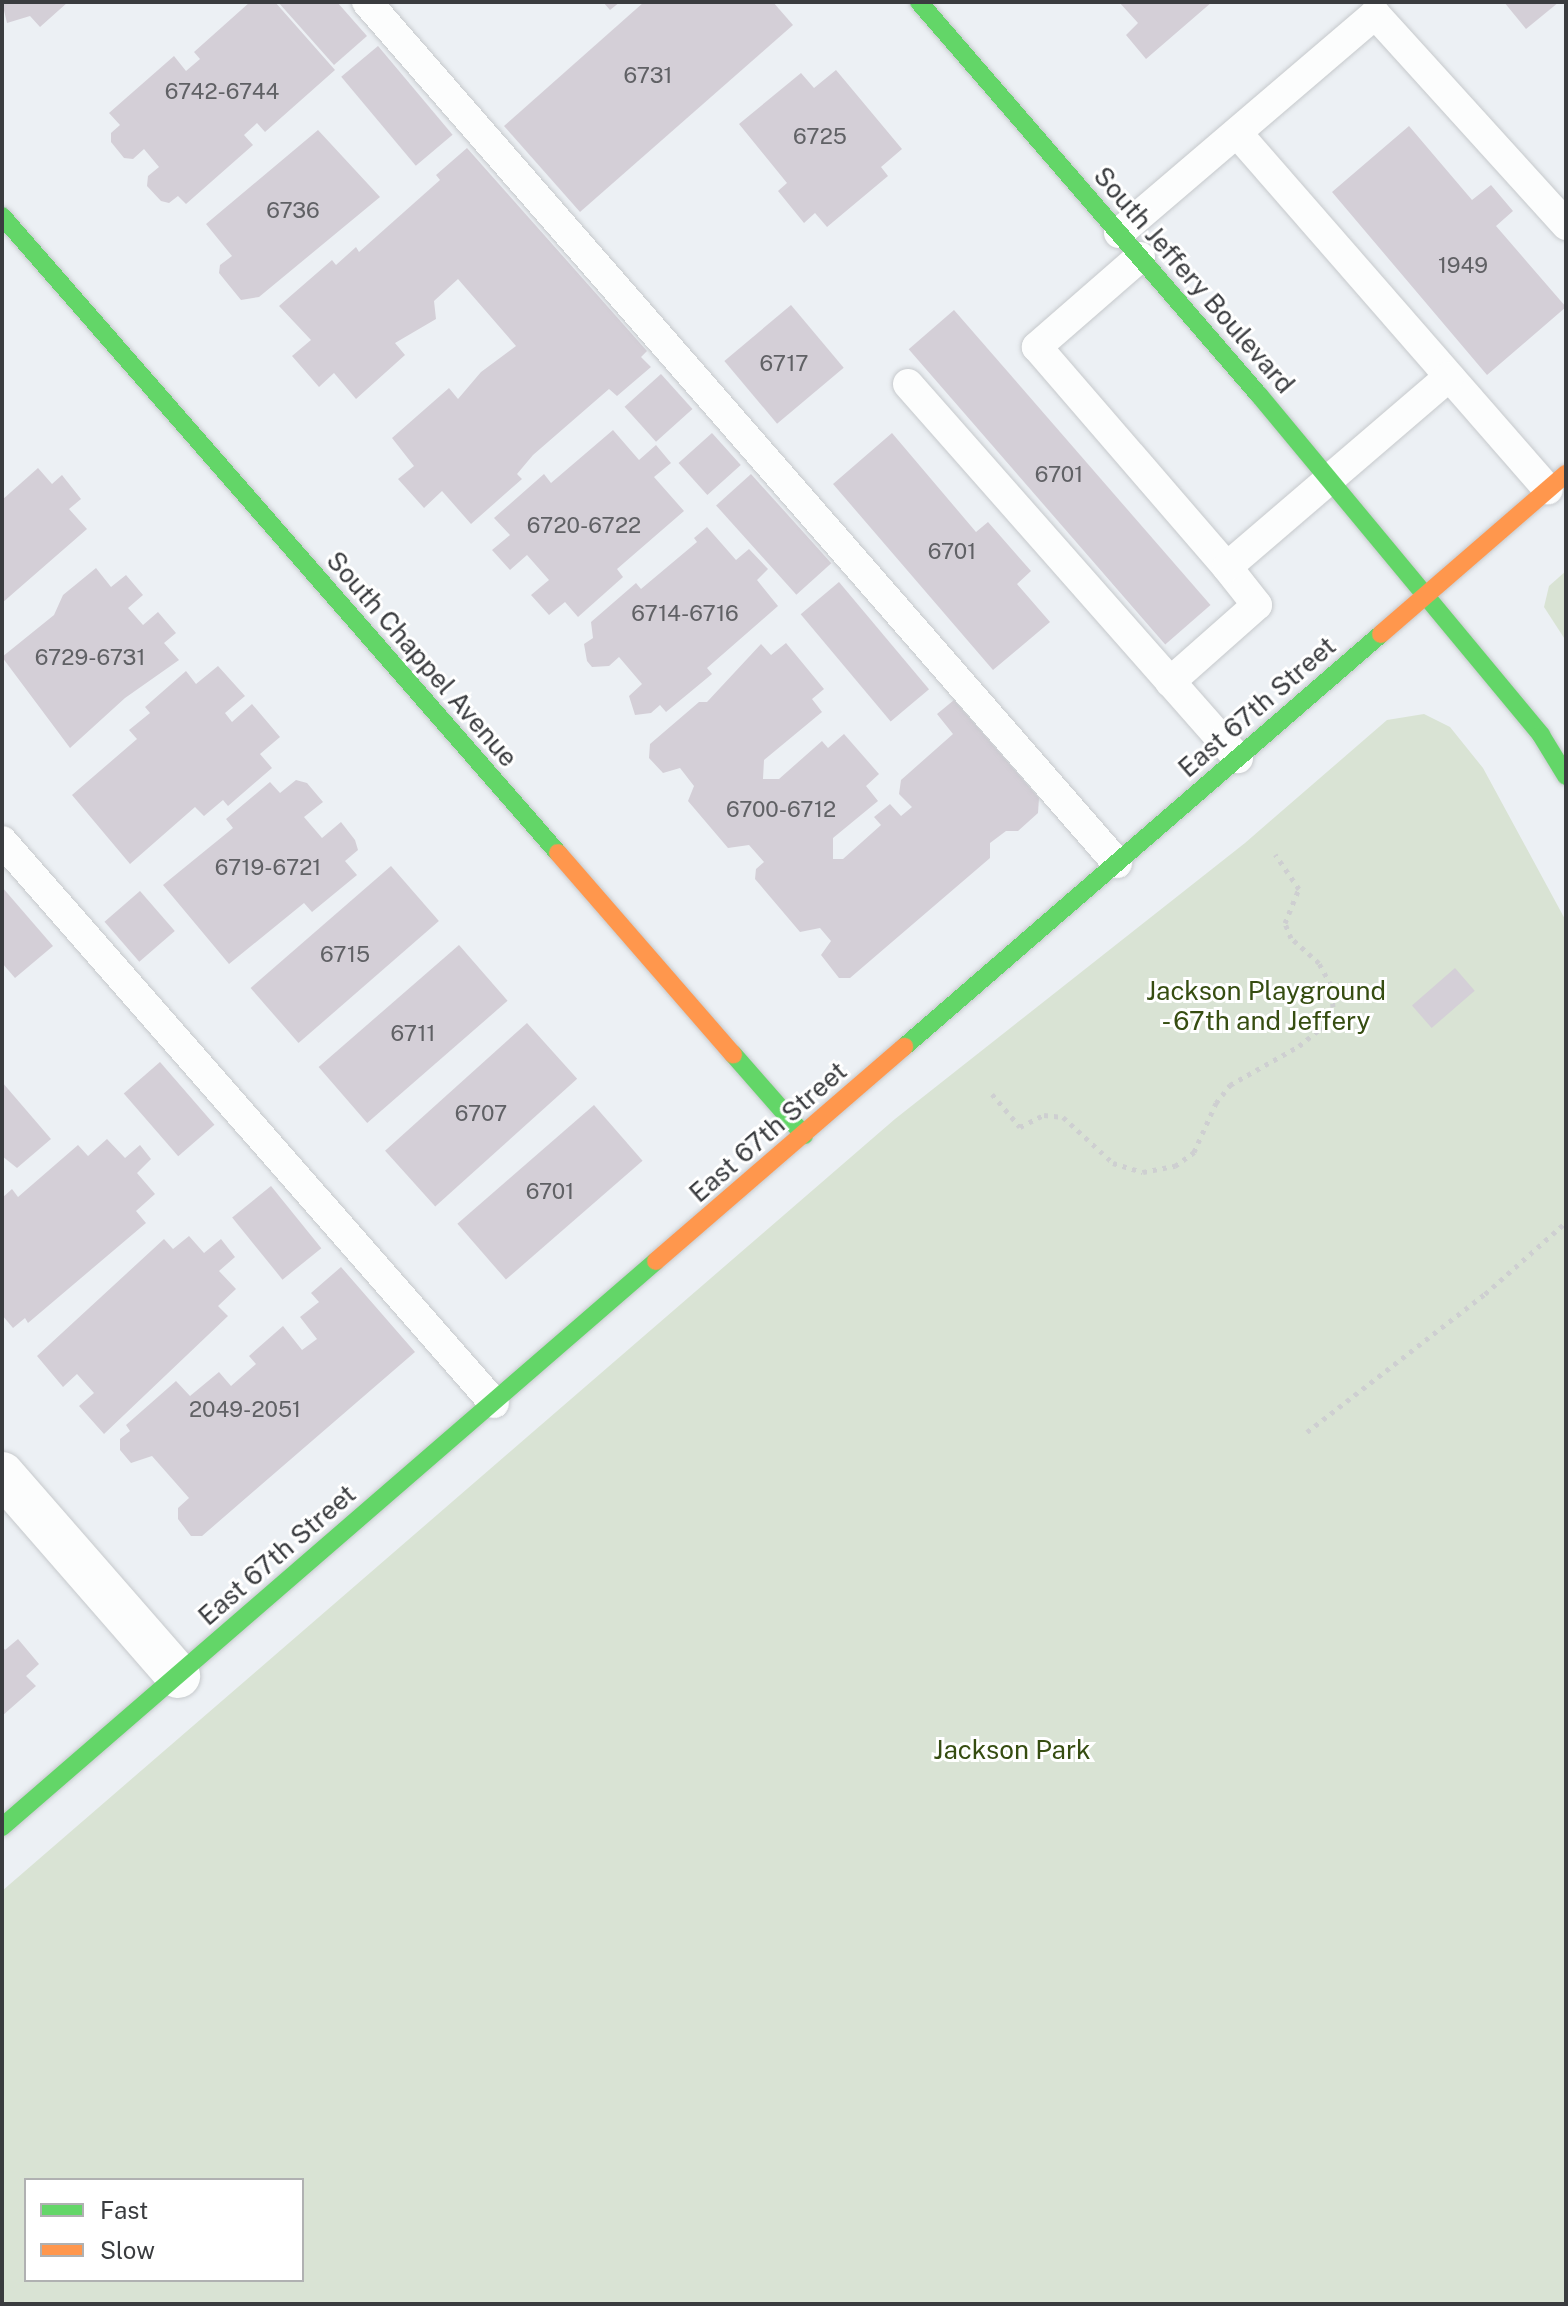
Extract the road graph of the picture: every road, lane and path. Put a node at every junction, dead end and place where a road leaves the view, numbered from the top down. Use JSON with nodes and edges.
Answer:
{"nodes":[{"id":1,"x":367,"y":2,"type":"edge"},
{"id":2,"x":919,"y":2,"type":"edge"},
{"id":3,"x":1237,"y":133,"type":"junction"},
{"id":4,"x":2,"y":216,"type":"edge"},
{"id":5,"x":1566,"y":225,"type":"edge"},
{"id":6,"x":1119,"y":233,"type":"junction"},
{"id":7,"x":1140,"y":257,"type":"junction"},
{"id":8,"x":1449,"y":377,"type":"junction"},
{"id":9,"x":908,"y":384,"type":"dead end"},
{"id":10,"x":1331,"y":481,"type":"junction"},
{"id":11,"x":1557,"y":482,"type":"edge"},
{"id":12,"x":1227,"y":567,"type":"junction"},
{"id":13,"x":1426,"y":595,"type":"junction"},
{"id":14,"x":1170,"y":682,"type":"junction"},
{"id":15,"x":1238,"y":758,"type":"junction"},
{"id":16,"x":1566,"y":776,"type":"edge"},
{"id":17,"x":2,"y":841,"type":"edge"},
{"id":18,"x":1275,"y":854,"type":"dead end"},
{"id":19,"x":1117,"y":863,"type":"junction"},
{"id":20,"x":992,"y":1094,"type":"dead end"},
{"id":21,"x":804,"y":1135,"type":"junction"},
{"id":22,"x":1566,"y":1222,"type":"edge"},
{"id":23,"x":494,"y":1403,"type":"junction"},
{"id":24,"x":1307,"y":1432,"type":"dead end"},
{"id":25,"x":2,"y":1474,"type":"edge"},
{"id":26,"x":178,"y":1676,"type":"junction"},
{"id":27,"x":2,"y":1827,"type":"edge"}],
"edges":[{"from":1,"to":19,"type":"lane"},
{"from":2,"to":6,"type":"street","name":"South Jeffery Boulevard"},
{"from":3,"to":5,"type":"lane"},
{"from":3,"to":6,"type":"lane"},
{"from":3,"to":8,"type":"lane"},
{"from":4,"to":21,"type":"street","name":"South Chappel Avenue"},
{"from":6,"to":7,"type":"street","name":"South Jeffery Boulevard"},
{"from":7,"to":10,"type":"street","name":"South Jeffery Boulevard"},
{"from":7,"to":12,"type":"lane"},
{"from":8,"to":10,"type":"lane"},
{"from":8,"to":11,"type":"lane"},
{"from":9,"to":14,"type":"lane"},
{"from":10,"to":12,"type":"lane"},
{"from":10,"to":13,"type":"street","name":"South Jeffery Boulevard"},
{"from":11,"to":13,"type":"street","name":"East 67th Street"},
{"from":12,"to":14,"type":"lane"},
{"from":13,"to":15,"type":"street","name":"East 67th Street"},
{"from":13,"to":16,"type":"street","name":"South Jeffery Boulevard"},
{"from":14,"to":15,"type":"lane"},
{"from":15,"to":19,"type":"street","name":"East 67th Street"},
{"from":17,"to":23,"type":"lane"},
{"from":18,"to":20,"type":"path"},
{"from":19,"to":21,"type":"street","name":"East 67th Street"},
{"from":21,"to":23,"type":"street","name":"East 67th Street"},
{"from":22,"to":24,"type":"path"},
{"from":23,"to":26,"type":"street","name":"East 67th Street"},
{"from":25,"to":26,"type":"street"},
{"from":26,"to":27,"type":"street","name":"East 67th Street"}]}
